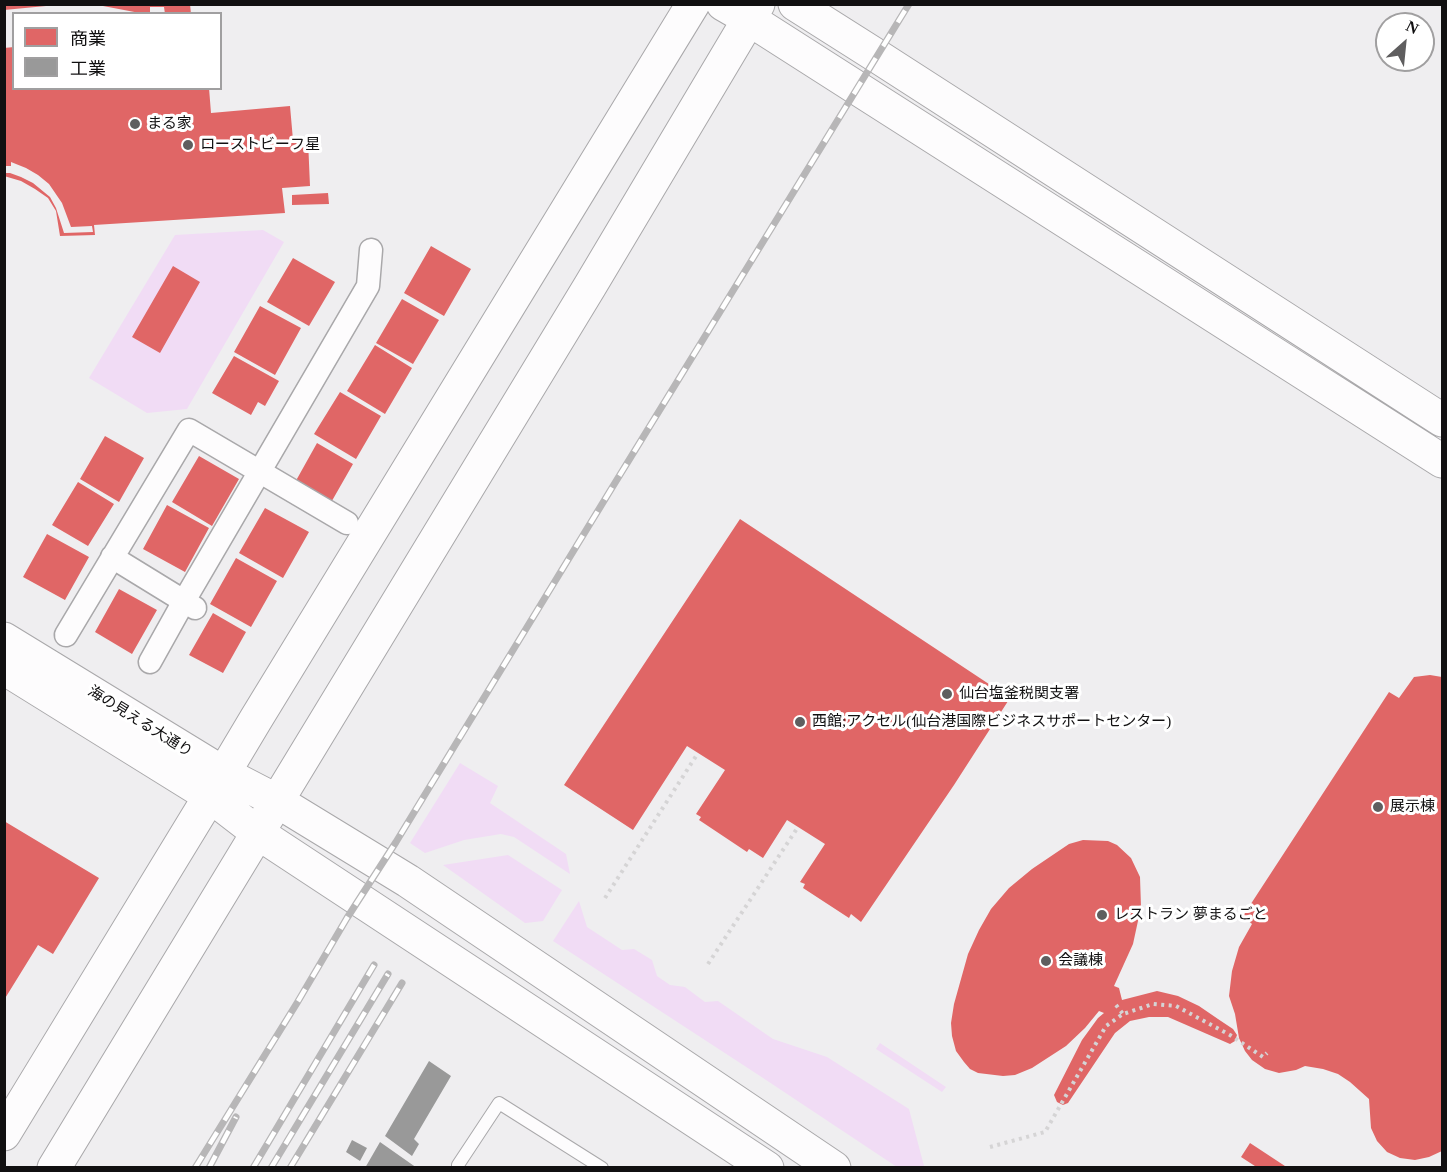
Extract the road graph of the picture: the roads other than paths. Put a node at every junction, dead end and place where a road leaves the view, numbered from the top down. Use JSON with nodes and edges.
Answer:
{"nodes":[{"id":1,"x":693,"y":4,"type":"edge"},
{"id":2,"x":795,"y":4,"type":"edge"},
{"id":3,"x":744,"y":10,"type":"edge"},
{"id":4,"x":371,"y":250,"type":"dead end"},
{"id":5,"x":1443,"y":420,"type":"edge"},
{"id":6,"x":1443,"y":461,"type":"edge"},
{"id":7,"x":260,"y":472,"type":"junction"},
{"id":8,"x":347,"y":523,"type":"dead end"},
{"id":9,"x":112,"y":557,"type":"junction"},
{"id":10,"x":190,"y":605,"type":"junction"},
{"id":11,"x":66,"y":635,"type":"dead end"},
{"id":12,"x":4,"y":639,"type":"edge"},
{"id":13,"x":150,"y":662,"type":"dead end"},
{"id":14,"x":4,"y":668,"type":"edge"},
{"id":15,"x":217,"y":785,"type":"junction"},
{"id":16,"x":277,"y":801,"type":"junction"},
{"id":17,"x":258,"y":833,"type":"junction"},
{"id":18,"x":4,"y":1134,"type":"edge"},
{"id":19,"x":458,"y":1165,"type":"dead end"},
{"id":20,"x":54,"y":1167,"type":"edge"},
{"id":21,"x":602,"y":1167,"type":"edge"},
{"id":22,"x":767,"y":1167,"type":"edge"},
{"id":23,"x":834,"y":1167,"type":"edge"}],
"edges":[{"from":1,"to":15,"type":"street"},
{"from":2,"to":5,"type":"street"},
{"from":3,"to":6,"type":"street"},
{"from":3,"to":16,"type":"street"},
{"from":4,"to":7,"type":"street"},
{"from":7,"to":8,"type":"street"},
{"from":7,"to":9,"type":"street"},
{"from":7,"to":10,"type":"street"},
{"from":9,"to":10,"type":"street"},
{"from":9,"to":11,"type":"street"},
{"from":10,"to":13,"type":"street"},
{"from":12,"to":15,"type":"street","name":"海の見える大通り"},
{"from":14,"to":15,"type":"street"},
{"from":15,"to":16,"type":"street","name":"海の見える大通り"},
{"from":15,"to":17,"type":"street"},
{"from":15,"to":18,"type":"street"},
{"from":16,"to":17,"type":"street"},
{"from":16,"to":23,"type":"street","name":"海の見える大通り"},
{"from":17,"to":20,"type":"street"},
{"from":17,"to":22,"type":"street"},
{"from":19,"to":21,"type":"lane"}]}
